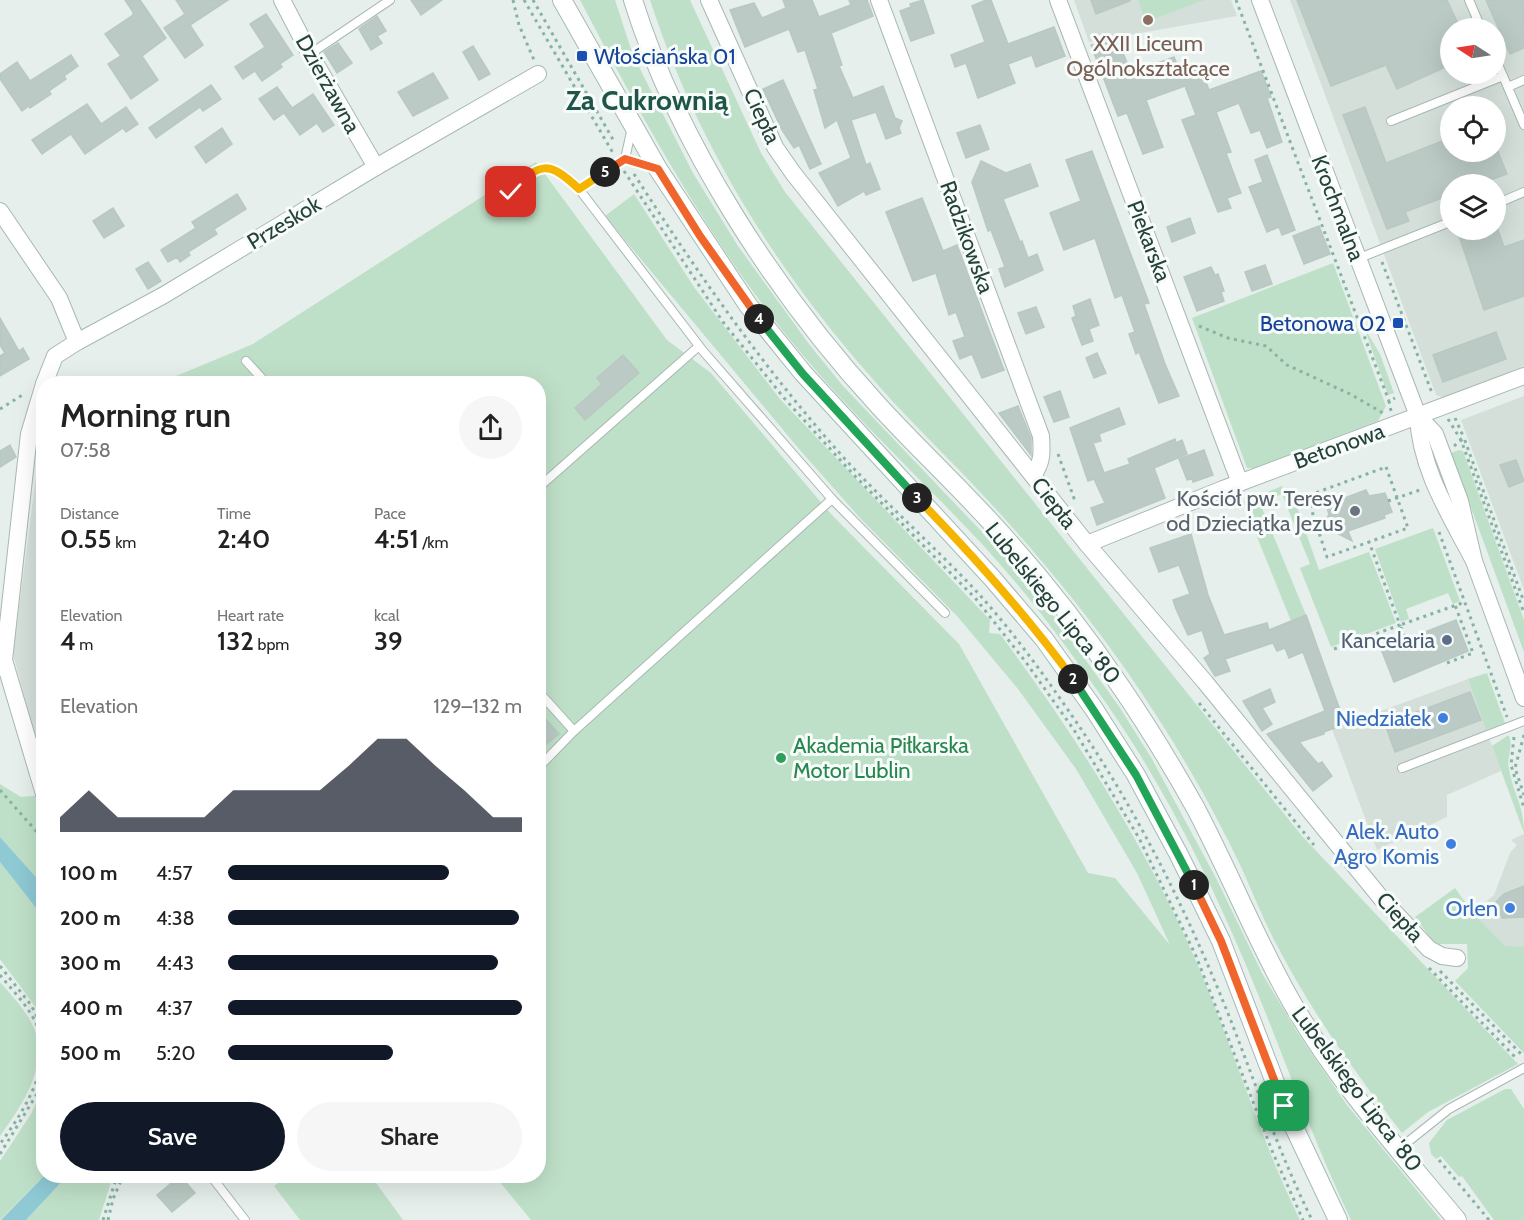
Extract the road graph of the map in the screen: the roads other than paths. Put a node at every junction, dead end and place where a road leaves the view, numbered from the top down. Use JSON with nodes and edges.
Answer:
{"nodes":[{"id":1,"x":282,"y":0,"type":"edge"},
{"id":2,"x":390,"y":0,"type":"edge"},
{"id":3,"x":562,"y":0,"type":"edge"},
{"id":4,"x":633,"y":0,"type":"edge"},
{"id":5,"x":710,"y":0,"type":"edge"},
{"id":6,"x":879,"y":0,"type":"edge"},
{"id":7,"x":1058,"y":0,"type":"edge"},
{"id":8,"x":1260,"y":0,"type":"edge"},
{"id":9,"x":1468,"y":0,"type":"edge"},
{"id":10,"x":1476,"y":18,"type":"edge"},
{"id":11,"x":310,"y":54,"type":"junction"},
{"id":12,"x":538,"y":74,"type":"dead end"},
{"id":13,"x":1524,"y":80,"type":"edge"},
{"id":14,"x":1506,"y":83,"type":"edge"},
{"id":15,"x":1483,"y":84,"type":"edge"},
{"id":16,"x":1508,"y":87,"type":"junction"},
{"id":17,"x":1391,"y":121,"type":"dead end"},
{"id":18,"x":633,"y":124,"type":"junction"},
{"id":19,"x":1524,"y":125,"type":"edge"},
{"id":20,"x":625,"y":159,"type":"junction"},
{"id":21,"x":376,"y":167,"type":"junction"},
{"id":22,"x":658,"y":169,"type":"junction"},
{"id":23,"x":579,"y":189,"type":"junction"},
{"id":24,"x":511,"y":192,"type":"dead end"},
{"id":25,"x":1524,"y":192,"type":"edge"},
{"id":26,"x":1506,"y":200,"type":"edge"},
{"id":27,"x":0,"y":211,"type":"edge"},
{"id":28,"x":1440,"y":226,"type":"edge"},
{"id":29,"x":1357,"y":259,"type":"junction"},
{"id":30,"x":77,"y":342,"type":"junction"},
{"id":31,"x":699,"y":346,"type":"junction"},
{"id":32,"x":246,"y":361,"type":"dead end"},
{"id":33,"x":47,"y":376,"type":"edge"},
{"id":34,"x":260,"y":376,"type":"edge"},
{"id":35,"x":1524,"y":376,"type":"edge"},
{"id":36,"x":36,"y":411,"type":"edge"},
{"id":37,"x":1418,"y":416,"type":"junction"},
{"id":38,"x":1033,"y":475,"type":"junction"},
{"id":39,"x":546,"y":481,"type":"edge"},
{"id":40,"x":1240,"y":483,"type":"junction"},
{"id":41,"x":832,"y":499,"type":"junction"},
{"id":42,"x":1087,"y":544,"type":"junction"},
{"id":43,"x":945,"y":613,"type":"dead end"},
{"id":44,"x":1524,"y":698,"type":"edge"},
{"id":45,"x":546,"y":700,"type":"edge"},
{"id":46,"x":1524,"y":721,"type":"edge"},
{"id":47,"x":574,"y":731,"type":"junction"},
{"id":48,"x":546,"y":760,"type":"edge"},
{"id":49,"x":36,"y":767,"type":"edge"},
{"id":50,"x":1402,"y":768,"type":"dead end"},
{"id":51,"x":1457,"y":958,"type":"dead end"},
{"id":52,"x":1524,"y":1068,"type":"edge"},
{"id":53,"x":1399,"y":1149,"type":"junction"},
{"id":54,"x":216,"y":1183,"type":"edge"},
{"id":55,"x":245,"y":1220,"type":"edge"},
{"id":56,"x":1338,"y":1220,"type":"edge"},
{"id":57,"x":1457,"y":1220,"type":"edge"}],
"edges":[{"from":1,"to":11,"type":"street","name":"Dzierżawna"},
{"from":2,"to":11,"type":"lane"},
{"from":3,"to":18,"type":"main road","name":"Lubelskiego Lipca '80"},
{"from":4,"to":53,"type":"main road","name":"Lubelskiego Lipca '80"},
{"from":5,"to":38,"type":"street","name":"Ciepła"},
{"from":6,"to":38,"type":"street","name":"Radzikowska"},
{"from":7,"to":40,"type":"street","name":"Piekarska"},
{"from":8,"to":29,"type":"street","name":"Krochmalna"},
{"from":9,"to":10,"type":"lane"},
{"from":11,"to":21,"type":"street","name":"Dzierżawna"},
{"from":12,"to":21,"type":"street","name":"Przeskok"},
{"from":13,"to":16,"type":"lane"},
{"from":14,"to":16,"type":"lane"},
{"from":15,"to":17,"type":"lane"},
{"from":16,"to":19,"type":"lane"},
{"from":18,"to":20,"type":"lane"},
{"from":18,"to":22,"type":"main road","name":"Lubelskiego Lipca '80"},
{"from":20,"to":22,"type":"lane"},
{"from":20,"to":23,"type":"lane"},
{"from":21,"to":30,"type":"street","name":"Przeskok"},
{"from":22,"to":56,"type":"main road","name":"Lubelskiego Lipca '80"},
{"from":23,"to":24,"type":"lane"},
{"from":23,"to":31,"type":"lane"},
{"from":25,"to":26,"type":"lane"},
{"from":27,"to":30,"type":"street"},
{"from":28,"to":29,"type":"lane"},
{"from":29,"to":37,"type":"street","name":"Krochmalna"},
{"from":30,"to":33,"type":"street","name":"Przeskok"},
{"from":31,"to":39,"type":"lane"},
{"from":31,"to":41,"type":"lane"},
{"from":32,"to":34,"type":"lane"},
{"from":35,"to":37,"type":"street","name":"Betonowa"},
{"from":36,"to":49,"type":"street","name":"Przeskok"},
{"from":37,"to":40,"type":"street","name":"Betonowa"},
{"from":37,"to":44,"type":"street","name":"Krochmalna"},
{"from":38,"to":42,"type":"street","name":"Ciepła"},
{"from":40,"to":42,"type":"street","name":"Betonowa"},
{"from":41,"to":43,"type":"lane"},
{"from":41,"to":47,"type":"lane"},
{"from":42,"to":51,"type":"street","name":"Ciepła"},
{"from":45,"to":47,"type":"lane"},
{"from":46,"to":50,"type":"lane"},
{"from":47,"to":48,"type":"lane"},
{"from":52,"to":53,"type":"lane"},
{"from":53,"to":57,"type":"main road","name":"Lubelskiego Lipca '80"},
{"from":54,"to":55,"type":"lane"}]}
